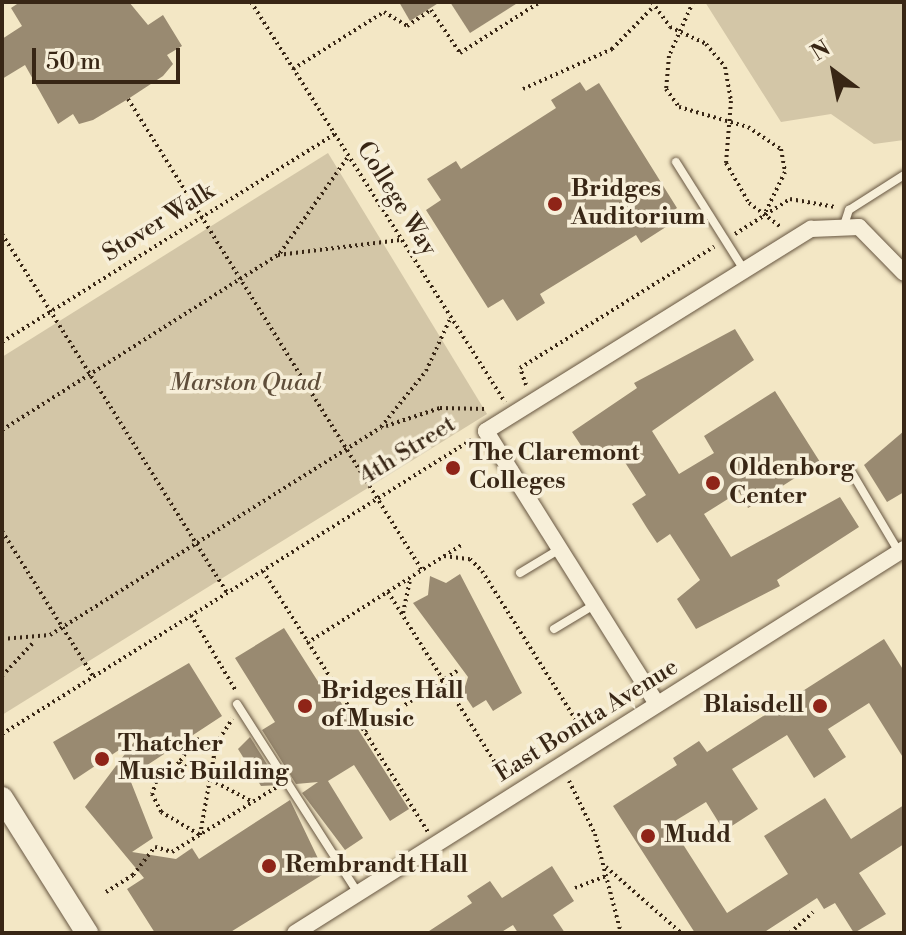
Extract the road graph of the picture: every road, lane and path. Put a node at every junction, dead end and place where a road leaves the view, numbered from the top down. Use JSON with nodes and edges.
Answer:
{"nodes":[{"id":1,"x":251,"y":2,"type":"edge"},
{"id":2,"x":540,"y":2,"type":"edge"},
{"id":3,"x":693,"y":2,"type":"edge"},
{"id":4,"x":652,"y":4,"type":"edge"},
{"id":5,"x":681,"y":34,"type":"junction"},
{"id":6,"x":293,"y":69,"type":"junction"},
{"id":7,"x":523,"y":89,"type":"dead end"},
{"id":8,"x":128,"y":99,"type":"dead end"},
{"id":9,"x":725,"y":122,"type":"junction"},
{"id":10,"x":335,"y":134,"type":"junction"},
{"id":11,"x":348,"y":157,"type":"junction"},
{"id":12,"x":676,"y":162,"type":"dead end"},
{"id":13,"x":904,"y":175,"type":"edge"},
{"id":14,"x":764,"y":215,"type":"junction"},
{"id":15,"x":847,"y":216,"type":"junction"},
{"id":16,"x":202,"y":218,"type":"junction"},
{"id":17,"x":2,"y":234,"type":"edge"},
{"id":18,"x":796,"y":238,"type":"junction"},
{"id":19,"x":400,"y":240,"type":"junction"},
{"id":20,"x":725,"y":240,"type":"junction"},
{"id":21,"x":278,"y":255,"type":"junction"},
{"id":22,"x":744,"y":270,"type":"junction"},
{"id":23,"x":904,"y":273,"type":"edge"},
{"id":24,"x":241,"y":281,"type":"junction"},
{"id":25,"x":51,"y":312,"type":"junction"},
{"id":26,"x":451,"y":317,"type":"junction"},
{"id":27,"x":2,"y":342,"type":"edge"},
{"id":28,"x":91,"y":375,"type":"junction"},
{"id":29,"x":509,"y":408,"type":"junction"},
{"id":30,"x":381,"y":427,"type":"junction"},
{"id":31,"x":2,"y":430,"type":"edge"},
{"id":32,"x":486,"y":431,"type":"junction"},
{"id":33,"x":347,"y":450,"type":"junction"},
{"id":34,"x":852,"y":473,"type":"dead end"},
{"id":35,"x":378,"y":498,"type":"junction"},
{"id":36,"x":2,"y":531,"type":"edge"},
{"id":37,"x":196,"y":544,"type":"junction"},
{"id":38,"x":463,"y":544,"type":"dead end"},
{"id":39,"x":560,"y":549,"type":"junction"},
{"id":40,"x":902,"y":550,"type":"edge"},
{"id":41,"x":444,"y":556,"type":"junction"},
{"id":42,"x":422,"y":570,"type":"junction"},
{"id":43,"x":263,"y":571,"type":"junction"},
{"id":44,"x":520,"y":573,"type":"dead end"},
{"id":45,"x":411,"y":577,"type":"junction"},
{"id":46,"x":227,"y":592,"type":"junction"},
{"id":47,"x":388,"y":592,"type":"junction"},
{"id":48,"x":594,"y":605,"type":"junction"},
{"id":49,"x":191,"y":615,"type":"junction"},
{"id":50,"x":404,"y":619,"type":"junction"},
{"id":51,"x":63,"y":628,"type":"junction"},
{"id":52,"x":554,"y":629,"type":"dead end"},
{"id":53,"x":2,"y":639,"type":"edge"},
{"id":54,"x":34,"y":642,"type":"junction"},
{"id":55,"x":307,"y":643,"type":"junction"},
{"id":56,"x":457,"y":671,"type":"dead end"},
{"id":57,"x":2,"y":676,"type":"edge"},
{"id":58,"x":93,"y":676,"type":"junction"},
{"id":59,"x":443,"y":680,"type":"junction"},
{"id":60,"x":237,"y":704,"type":"junction"},
{"id":61,"x":657,"y":704,"type":"junction"},
{"id":62,"x":364,"y":731,"type":"junction"},
{"id":63,"x":2,"y":734,"type":"edge"},
{"id":64,"x":216,"y":744,"type":"junction"},
{"id":65,"x":591,"y":745,"type":"junction"},
{"id":66,"x":179,"y":763,"type":"junction"},
{"id":67,"x":559,"y":766,"type":"junction"},
{"id":68,"x":211,"y":782,"type":"junction"},
{"id":69,"x":286,"y":782,"type":"junction"},
{"id":70,"x":515,"y":794,"type":"junction"},
{"id":71,"x":2,"y":798,"type":"edge"},
{"id":72,"x":253,"y":802,"type":"junction"},
{"id":73,"x":200,"y":835,"type":"junction"},
{"id":74,"x":435,"y":844,"type":"junction"},
{"id":75,"x":604,"y":865,"type":"junction"},
{"id":76,"x":606,"y":876,"type":"junction"},
{"id":77,"x":575,"y":888,"type":"dead end"},
{"id":78,"x":106,"y":892,"type":"dead end"},
{"id":79,"x":358,"y":893,"type":"junction"},
{"id":80,"x":813,"y":912,"type":"dead end"},
{"id":81,"x":792,"y":932,"type":"edge"},
{"id":82,"x":87,"y":933,"type":"edge"},
{"id":83,"x":295,"y":933,"type":"edge"},
{"id":84,"x":621,"y":933,"type":"edge"},
{"id":85,"x":681,"y":933,"type":"edge"}],
"edges":[{"from":1,"to":6,"type":"path","name":"College Way"},
{"from":2,"to":6,"type":"path"},
{"from":3,"to":5,"type":"path"},
{"from":4,"to":5,"type":"path"},
{"from":4,"to":7,"type":"path"},
{"from":5,"to":9,"type":"path"},
{"from":5,"to":9,"type":"path"},
{"from":6,"to":10,"type":"path","name":"College Way"},
{"from":8,"to":16,"type":"path"},
{"from":9,"to":14,"type":"path"},
{"from":9,"to":14,"type":"path"},
{"from":10,"to":11,"type":"path","name":"College Way"},
{"from":10,"to":16,"type":"path","name":"Stover Walk"},
{"from":11,"to":19,"type":"path","name":"College Way"},
{"from":11,"to":21,"type":"path"},
{"from":12,"to":20,"type":"lane"},
{"from":13,"to":15,"type":"lane"},
{"from":14,"to":15,"type":"path"},
{"from":14,"to":18,"type":"path"},
{"from":14,"to":20,"type":"path"},
{"from":15,"to":18,"type":"street","name":"4th Street"},
{"from":15,"to":23,"type":"street"},
{"from":16,"to":24,"type":"path"},
{"from":16,"to":25,"type":"path","name":"Stover Walk"},
{"from":17,"to":25,"type":"path"},
{"from":18,"to":22,"type":"street","name":"4th Street"},
{"from":19,"to":21,"type":"path"},
{"from":19,"to":26,"type":"path","name":"College Way"},
{"from":20,"to":22,"type":"lane"},
{"from":20,"to":29,"type":"path"},
{"from":21,"to":24,"type":"path"},
{"from":22,"to":29,"type":"street","name":"4th Street"},
{"from":24,"to":28,"type":"path"},
{"from":24,"to":33,"type":"path"},
{"from":25,"to":27,"type":"path","name":"Stover Walk"},
{"from":25,"to":28,"type":"path"},
{"from":26,"to":29,"type":"path","name":"College Way"},
{"from":26,"to":30,"type":"path"},
{"from":28,"to":31,"type":"path"},
{"from":28,"to":37,"type":"path"},
{"from":29,"to":30,"type":"path"},
{"from":29,"to":32,"type":"street","name":"4th Street"},
{"from":30,"to":33,"type":"path"},
{"from":32,"to":35,"type":"path","name":"4th Street"},
{"from":32,"to":39,"type":"street"},
{"from":33,"to":35,"type":"path"},
{"from":33,"to":37,"type":"path"},
{"from":34,"to":40,"type":"lane"},
{"from":35,"to":42,"type":"path"},
{"from":35,"to":43,"type":"path","name":"4th Street"},
{"from":36,"to":51,"type":"path"},
{"from":37,"to":46,"type":"path"},
{"from":37,"to":51,"type":"path"},
{"from":38,"to":41,"type":"path"},
{"from":39,"to":44,"type":"lane"},
{"from":39,"to":48,"type":"street"},
{"from":40,"to":61,"type":"street","name":"East Bonita Avenue"},
{"from":41,"to":42,"type":"path"},
{"from":41,"to":65,"type":"path"},
{"from":42,"to":45,"type":"path"},
{"from":43,"to":46,"type":"path","name":"4th Street"},
{"from":43,"to":55,"type":"path"},
{"from":45,"to":47,"type":"path"},
{"from":45,"to":50,"type":"path"},
{"from":46,"to":49,"type":"path","name":"4th Street"},
{"from":47,"to":50,"type":"path"},
{"from":47,"to":55,"type":"path"},
{"from":48,"to":52,"type":"lane"},
{"from":48,"to":61,"type":"street"},
{"from":49,"to":58,"type":"path","name":"4th Street"},
{"from":49,"to":60,"type":"path"},
{"from":50,"to":59,"type":"path"},
{"from":51,"to":54,"type":"path"},
{"from":51,"to":58,"type":"path"},
{"from":53,"to":54,"type":"path"},
{"from":54,"to":57,"type":"path"},
{"from":55,"to":62,"type":"path"},
{"from":56,"to":59,"type":"path"},
{"from":58,"to":63,"type":"path","name":"4th Street"},
{"from":59,"to":62,"type":"path"},
{"from":59,"to":70,"type":"path"},
{"from":60,"to":64,"type":"path"},
{"from":60,"to":69,"type":"lane"},
{"from":61,"to":65,"type":"street","name":"East Bonita Avenue"},
{"from":62,"to":74,"type":"path"},
{"from":64,"to":66,"type":"path"},
{"from":64,"to":68,"type":"path"},
{"from":65,"to":67,"type":"street","name":"East Bonita Avenue"},
{"from":66,"to":68,"type":"path"},
{"from":66,"to":73,"type":"path"},
{"from":67,"to":70,"type":"street","name":"East Bonita Avenue"},
{"from":67,"to":75,"type":"path"},
{"from":68,"to":72,"type":"path"},
{"from":68,"to":73,"type":"path"},
{"from":69,"to":72,"type":"path"},
{"from":69,"to":79,"type":"lane"},
{"from":70,"to":74,"type":"street","name":"East Bonita Avenue"},
{"from":71,"to":82,"type":"street"},
{"from":72,"to":73,"type":"path"},
{"from":73,"to":78,"type":"path"},
{"from":74,"to":79,"type":"street","name":"East Bonita Avenue"},
{"from":75,"to":76,"type":"path"},
{"from":75,"to":85,"type":"path"},
{"from":76,"to":77,"type":"path"},
{"from":76,"to":84,"type":"path"},
{"from":79,"to":83,"type":"street","name":"East Bonita Avenue"},
{"from":80,"to":81,"type":"path"}]}
